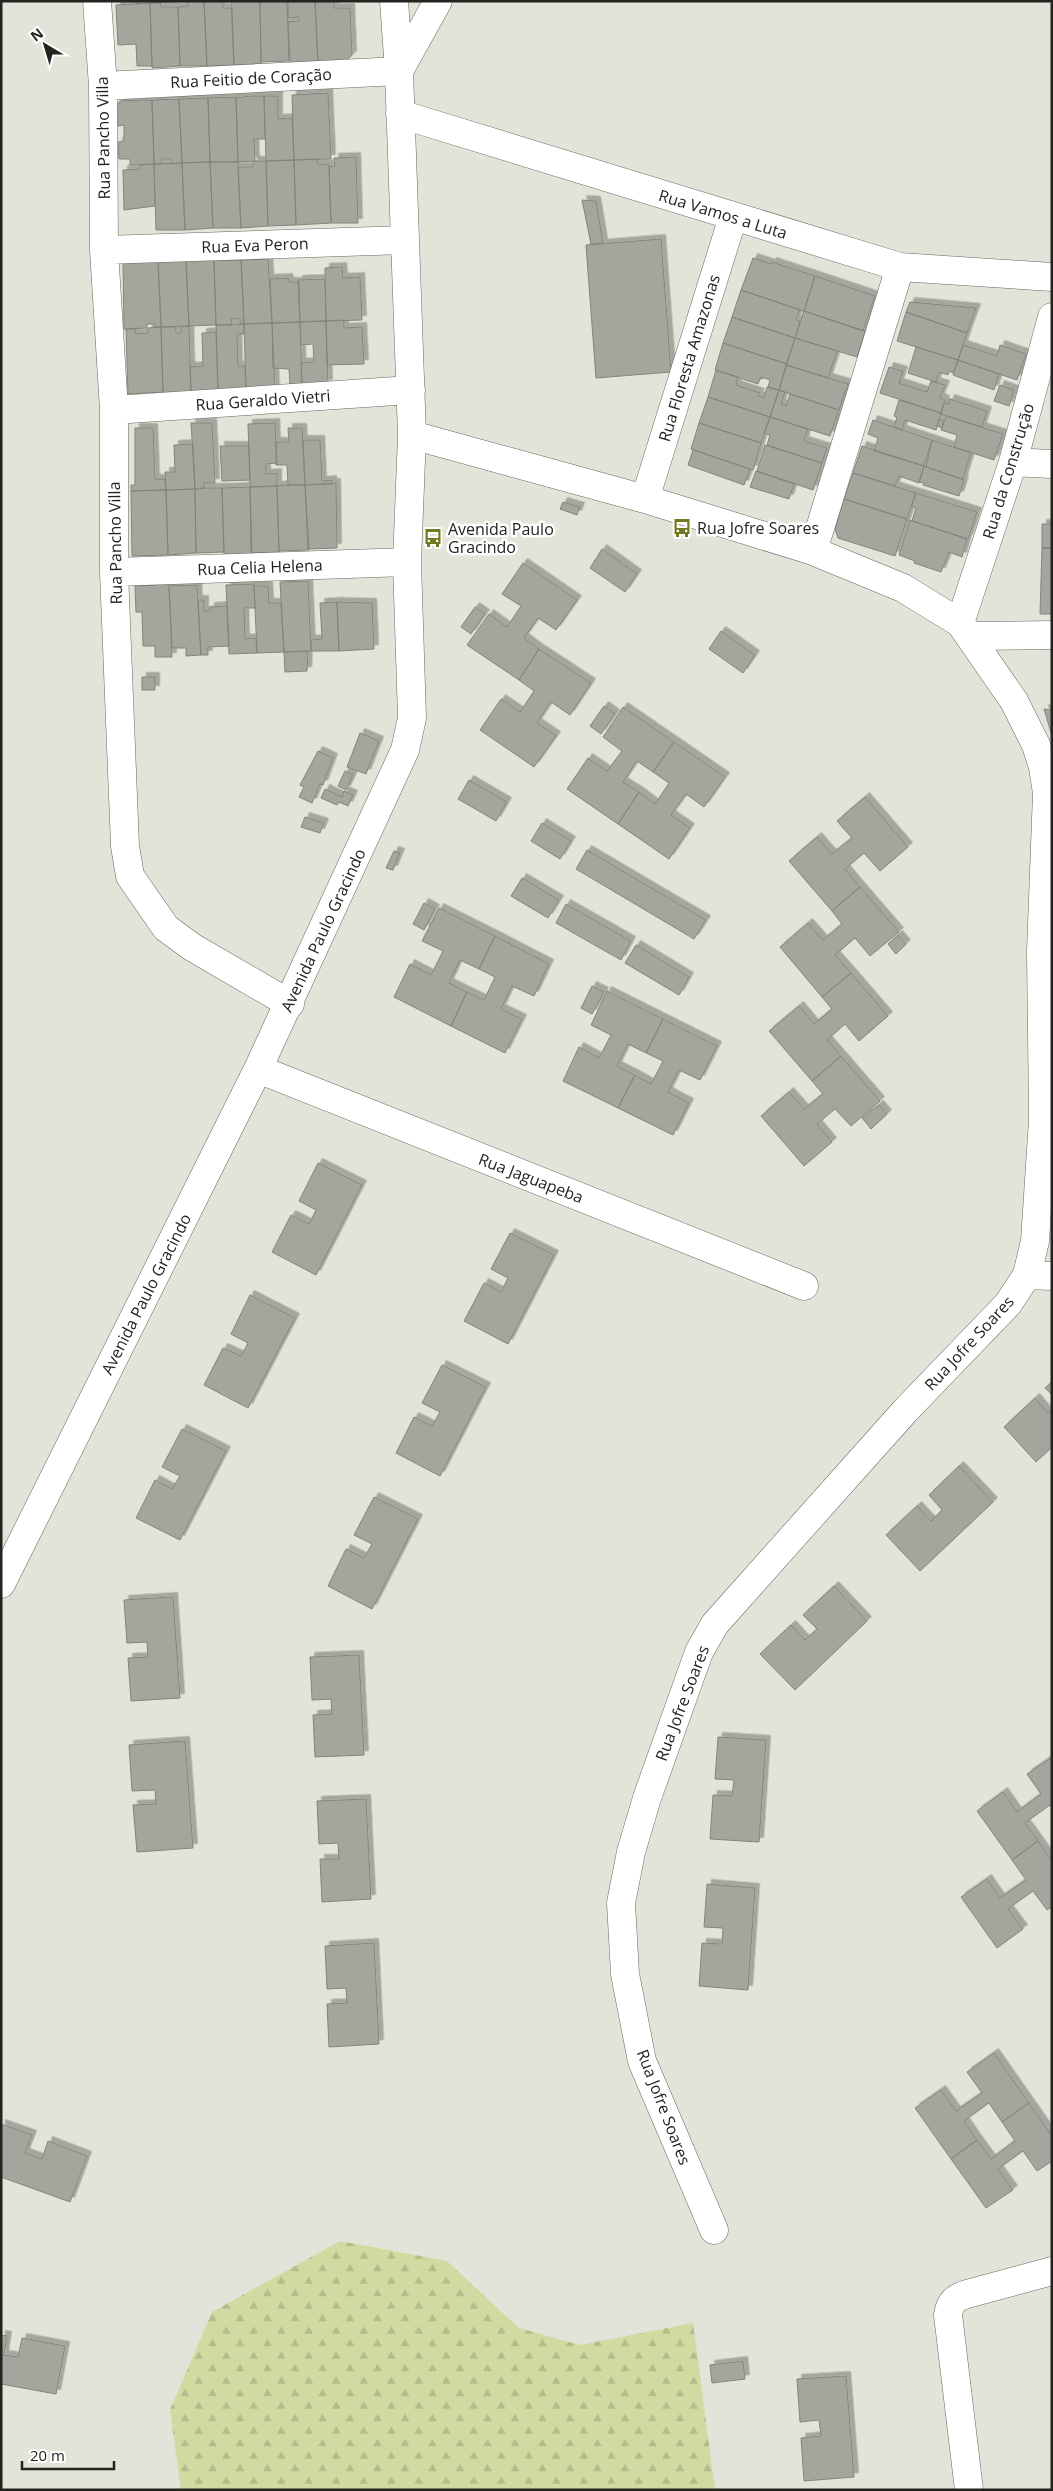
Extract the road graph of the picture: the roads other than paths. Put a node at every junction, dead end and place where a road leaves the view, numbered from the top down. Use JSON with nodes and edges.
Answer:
{"nodes":[{"id":1,"x":97,"y":1,"type":"edge"},
{"id":2,"x":394,"y":1,"type":"edge"},
{"id":3,"x":438,"y":1,"type":"edge"},
{"id":4,"x":399,"y":71,"type":"junction"},
{"id":5,"x":103,"y":86,"type":"junction"},
{"id":6,"x":400,"y":114,"type":"junction"},
{"id":7,"x":733,"y":217,"type":"junction"},
{"id":8,"x":405,"y":240,"type":"junction"},
{"id":9,"x":104,"y":250,"type":"junction"},
{"id":10,"x":900,"y":267,"type":"junction"},
{"id":11,"x":1052,"y":277,"type":"edge"},
{"id":12,"x":1052,"y":317,"type":"edge"},
{"id":13,"x":411,"y":390,"type":"junction"},
{"id":14,"x":114,"y":410,"type":"junction"},
{"id":15,"x":412,"y":435,"type":"junction"},
{"id":16,"x":1013,"y":462,"type":"junction"},
{"id":17,"x":1052,"y":464,"type":"edge"},
{"id":18,"x":645,"y":499,"type":"junction"},
{"id":19,"x":813,"y":551,"type":"junction"},
{"id":20,"x":407,"y":562,"type":"junction"},
{"id":21,"x":114,"y":572,"type":"junction"},
{"id":22,"x":964,"y":629,"type":"junction"},
{"id":23,"x":1052,"y":635,"type":"edge"},
{"id":24,"x":1050,"y":793,"type":"edge"},
{"id":25,"x":1046,"y":951,"type":"edge"},
{"id":26,"x":290,"y":1004,"type":"junction"},
{"id":27,"x":258,"y":1069,"type":"junction"},
{"id":28,"x":1047,"y":1120,"type":"edge"},
{"id":29,"x":1039,"y":1276,"type":"edge"},
{"id":30,"x":804,"y":1286,"type":"dead end"},
{"id":31,"x":1,"y":1584,"type":"edge"},
{"id":32,"x":714,"y":2230,"type":"dead end"},
{"id":33,"x":1052,"y":2271,"type":"edge"},
{"id":34,"x":968,"y":2490,"type":"edge"}],
"edges":[{"from":1,"to":5,"type":"street","name":"Rua Pancho Villa"},
{"from":2,"to":4,"type":"street","name":"Avenida Paulo Gracindo"},
{"from":3,"to":4,"type":"street"},
{"from":4,"to":5,"type":"street","name":"Rua Feitio de Coração"},
{"from":4,"to":6,"type":"street","name":"Avenida Paulo Gracindo"},
{"from":5,"to":9,"type":"street","name":"Rua Pancho Villa"},
{"from":6,"to":7,"type":"street","name":"Rua Vamos a Luta"},
{"from":6,"to":8,"type":"street","name":"Avenida Paulo Gracindo"},
{"from":7,"to":10,"type":"street","name":"Rua Vamos a Luta"},
{"from":7,"to":18,"type":"street","name":"Rua Floresta Amazonas"},
{"from":8,"to":9,"type":"street","name":"Rua Eva Peron"},
{"from":8,"to":13,"type":"street","name":"Avenida Paulo Gracindo"},
{"from":9,"to":14,"type":"street","name":"Rua Pancho Villa"},
{"from":10,"to":11,"type":"street","name":"Rua Vamos a Luta"},
{"from":10,"to":19,"type":"street"},
{"from":12,"to":16,"type":"street","name":"Rua da Construção"},
{"from":13,"to":14,"type":"street","name":"Rua Geraldo Vietri"},
{"from":13,"to":15,"type":"street","name":"Avenida Paulo Gracindo"},
{"from":14,"to":21,"type":"street","name":"Rua Pancho Villa"},
{"from":15,"to":18,"type":"street","name":"Rua Jofre Soares"},
{"from":15,"to":20,"type":"street","name":"Avenida Paulo Gracindo"},
{"from":16,"to":17,"type":"street"},
{"from":16,"to":22,"type":"street","name":"Rua da Construção"},
{"from":18,"to":19,"type":"street","name":"Rua Jofre Soares"},
{"from":19,"to":22,"type":"street","name":"Rua Jofre Soares"},
{"from":20,"to":21,"type":"street","name":"Rua Celia Helena"},
{"from":20,"to":26,"type":"street","name":"Avenida Paulo Gracindo"},
{"from":21,"to":26,"type":"street","name":"Rua Pancho Villa"},
{"from":22,"to":23,"type":"street"},
{"from":22,"to":24,"type":"street","name":"Rua Jofre Soares"},
{"from":24,"to":25,"type":"street","name":"Rua Jofre Soares"},
{"from":25,"to":28,"type":"street","name":"Rua Jofre Soares"},
{"from":26,"to":27,"type":"street","name":"Avenida Paulo Gracindo"},
{"from":27,"to":30,"type":"street","name":"Rua Jaguapeba"},
{"from":27,"to":31,"type":"street","name":"Avenida Paulo Gracindo"},
{"from":28,"to":29,"type":"street","name":"Rua Jofre Soares"},
{"from":29,"to":32,"type":"street","name":"Rua Jofre Soares"},
{"from":33,"to":34,"type":"street"}]}
